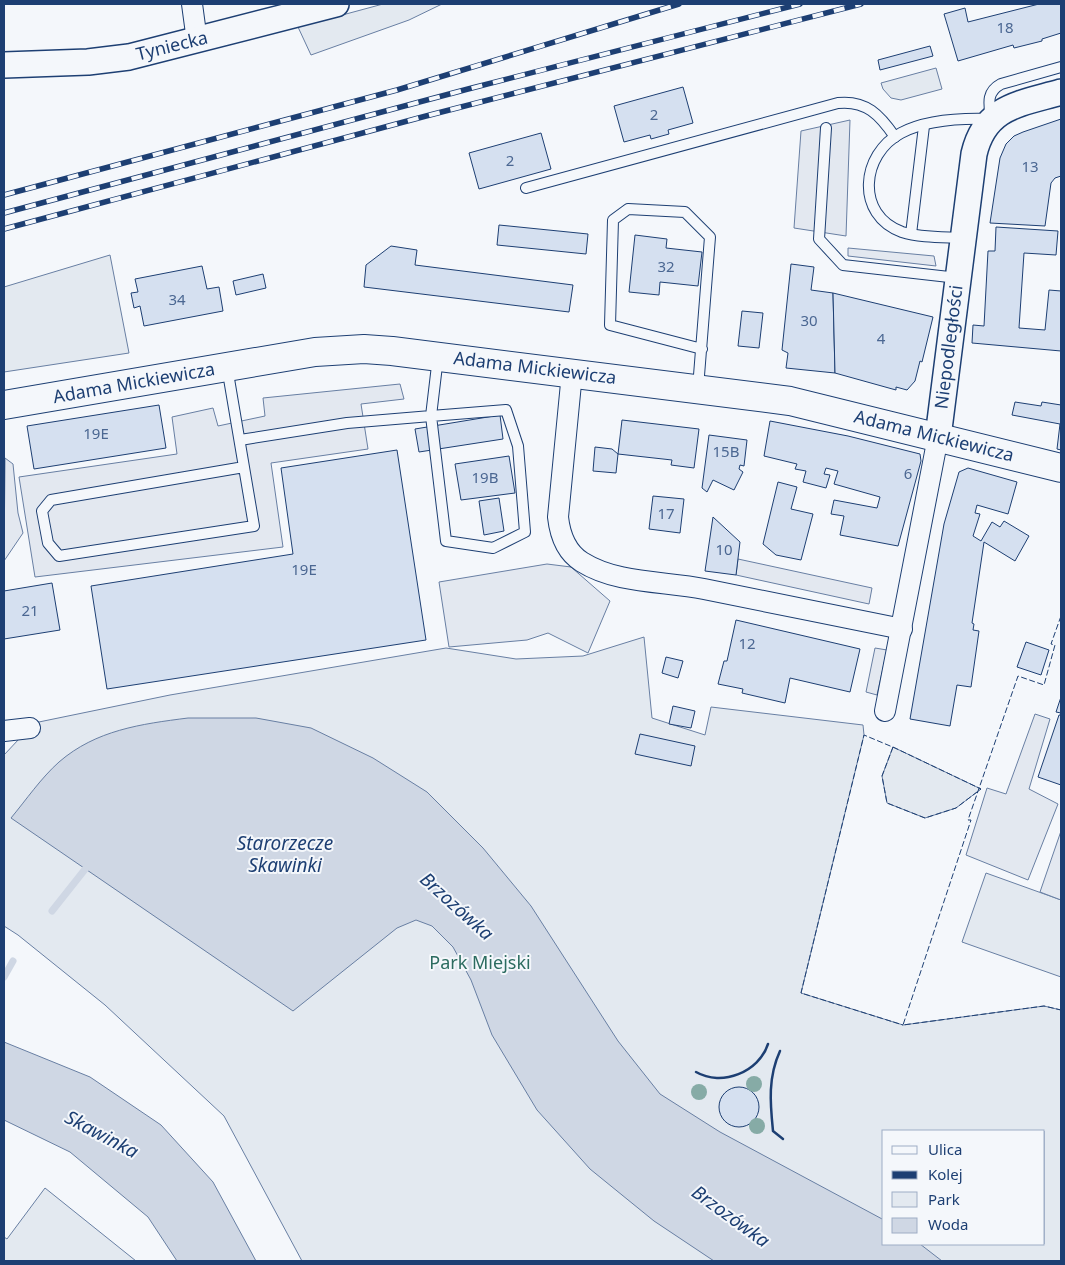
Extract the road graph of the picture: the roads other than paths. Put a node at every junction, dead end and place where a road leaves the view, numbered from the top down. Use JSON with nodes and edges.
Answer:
{"nodes":[{"id":1,"x":192,"y":4,"type":"edge"},
{"id":2,"x":336,"y":4,"type":"edge"},
{"id":3,"x":197,"y":41,"type":"junction"},
{"id":4,"x":4,"y":65,"type":"edge"},
{"id":5,"x":1061,"y":67,"type":"edge"},
{"id":6,"x":1061,"y":92,"type":"edge"},
{"id":7,"x":991,"y":119,"type":"junction"},
{"id":8,"x":924,"y":126,"type":"junction"},
{"id":9,"x":826,"y":128,"type":"dead end"},
{"id":10,"x":895,"y":137,"type":"junction"},
{"id":11,"x":526,"y":188,"type":"dead end"},
{"id":12,"x":911,"y":234,"type":"junction"},
{"id":13,"x":963,"y":238,"type":"junction"},
{"id":14,"x":958,"y":278,"type":"junction"},
{"id":15,"x":702,"y":349,"type":"junction"},
{"id":16,"x":438,"y":356,"type":"junction"},
{"id":17,"x":227,"y":366,"type":"junction"},
{"id":18,"x":572,"y":372,"type":"junction"},
{"id":19,"x":698,"y":389,"type":"junction"},
{"id":20,"x":4,"y":406,"type":"edge"},
{"id":21,"x":431,"y":416,"type":"junction"},
{"id":22,"x":938,"y":437,"type":"junction"},
{"id":23,"x":240,"y":440,"type":"junction"},
{"id":24,"x":244,"y":467,"type":"junction"},
{"id":25,"x":1061,"y":468,"type":"edge"},
{"id":26,"x":902,"y":629,"type":"junction"},
{"id":27,"x":885,"y":711,"type":"dead end"},
{"id":28,"x":30,"y":728,"type":"dead end"},
{"id":29,"x":4,"y":731,"type":"edge"}],
"edges":[{"from":1,"to":3,"type":"street"},
{"from":2,"to":3,"type":"street","name":"Tyniecka"},
{"from":3,"to":4,"type":"street","name":"Tyniecka"},
{"from":5,"to":7,"type":"lane"},
{"from":6,"to":7,"type":"street"},
{"from":7,"to":8,"type":"lane"},
{"from":7,"to":13,"type":"street","name":"Niepodległości"},
{"from":8,"to":10,"type":"lane"},
{"from":8,"to":12,"type":"lane"},
{"from":9,"to":14,"type":"lane"},
{"from":10,"to":11,"type":"lane"},
{"from":10,"to":12,"type":"lane"},
{"from":12,"to":13,"type":"lane"},
{"from":13,"to":14,"type":"street","name":"Niepodległości"},
{"from":14,"to":22,"type":"street","name":"Niepodległości"},
{"from":15,"to":15,"type":"lane"},
{"from":15,"to":19,"type":"lane"},
{"from":16,"to":17,"type":"main road","name":"Adama Mickiewicza"},
{"from":16,"to":18,"type":"main road","name":"Adama Mickiewicza"},
{"from":16,"to":21,"type":"lane"},
{"from":17,"to":20,"type":"main road","name":"Adama Mickiewicza"},
{"from":17,"to":23,"type":"lane"},
{"from":18,"to":19,"type":"main road","name":"Adama Mickiewicza"},
{"from":18,"to":26,"type":"street"},
{"from":19,"to":22,"type":"main road","name":"Adama Mickiewicza"},
{"from":21,"to":21,"type":"lane"},
{"from":21,"to":23,"type":"lane"},
{"from":22,"to":25,"type":"main road","name":"Adama Mickiewicza"},
{"from":22,"to":26,"type":"street","name":"Niepodległości"},
{"from":23,"to":24,"type":"lane"},
{"from":24,"to":24,"type":"lane"},
{"from":26,"to":27,"type":"street","name":"Niepodległości"},
{"from":28,"to":29,"type":"street"}]}
